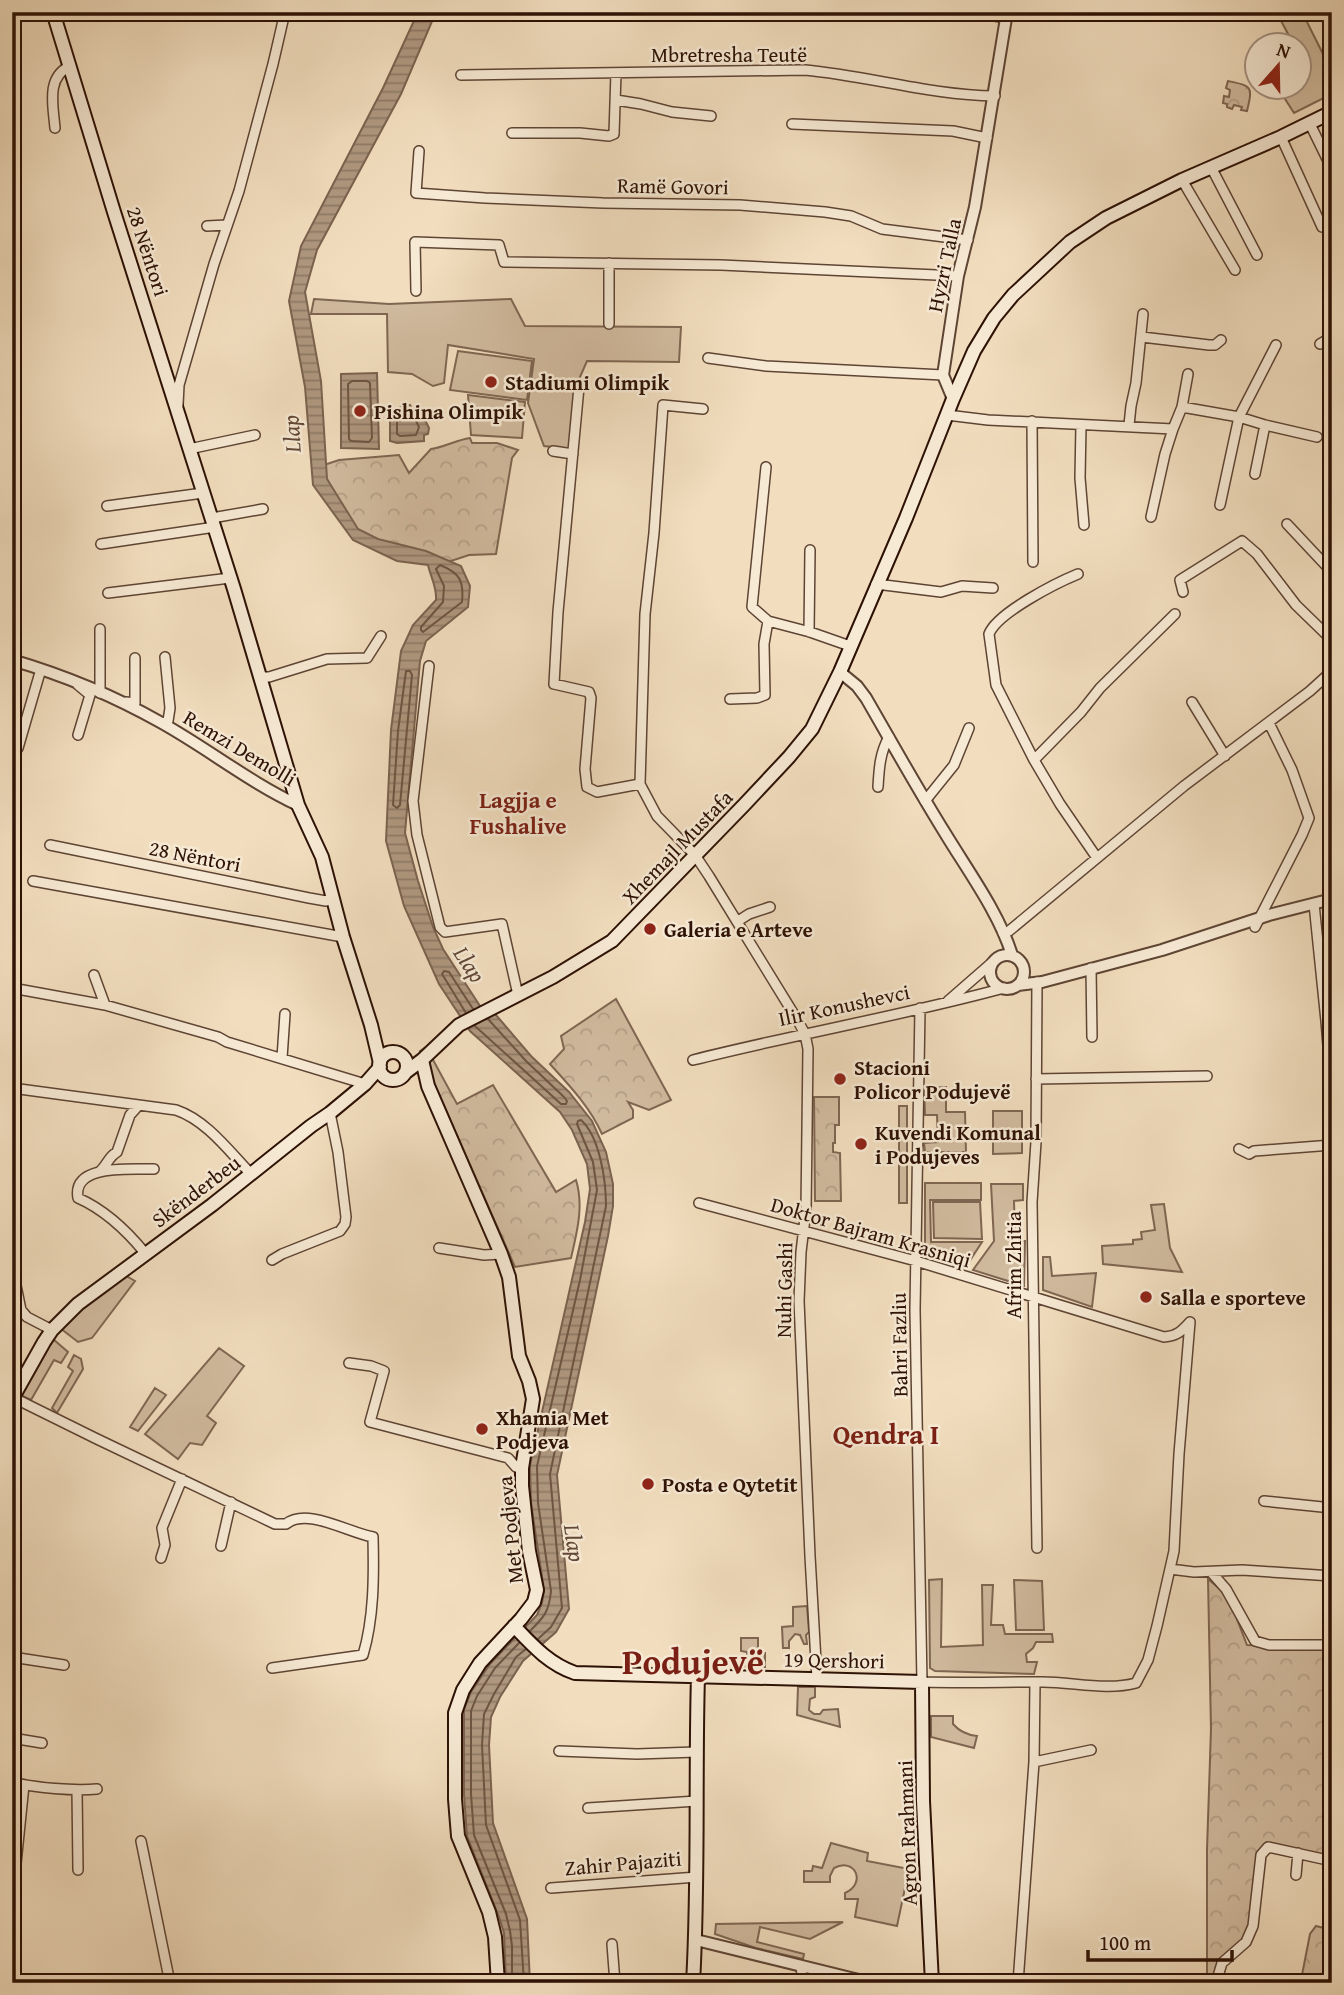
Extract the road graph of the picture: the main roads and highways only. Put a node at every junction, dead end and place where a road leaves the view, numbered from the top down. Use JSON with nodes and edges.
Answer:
{"nodes":[{"id":1,"x":53,"y":12,"type":"edge"},
{"id":2,"x":1332,"y":112,"type":"edge"},
{"id":3,"x":371,"y":1025,"type":"junction"},
{"id":4,"x":400,"y":1054,"type":"junction"},
{"id":5,"x":422,"y":1060,"type":"junction"},
{"id":6,"x":380,"y":1065,"type":"junction"},
{"id":7,"x":406,"y":1072,"type":"junction"},
{"id":8,"x":392,"y":1080,"type":"junction"},
{"id":9,"x":365,"y":1084,"type":"junction"},
{"id":10,"x":12,"y":1398,"type":"edge"},
{"id":11,"x":517,"y":1630,"type":"junction"},
{"id":12,"x":698,"y":1676,"type":"junction"},
{"id":13,"x":922,"y":1682,"type":"joint"},
{"id":14,"x":498,"y":1983,"type":"edge"},
{"id":15,"x":693,"y":1983,"type":"edge"},
{"id":16,"x":932,"y":1983,"type":"edge"}],
"edges":[{"from":1,"to":3,"type":"main road","name":"28 Nëntori"},
{"from":2,"to":5,"type":"main road","name":"Xhemajl Mustafa"},
{"from":3,"to":4,"type":"main road","name":"28 Nëntori"},
{"from":3,"to":6,"type":"main road","name":"28 Nëntori"},
{"from":4,"to":5,"type":"main road"},
{"from":4,"to":6,"type":"main road"},
{"from":4,"to":7,"type":"main road"},
{"from":5,"to":7,"type":"main road","name":"Xhemajl Mustafa"},
{"from":5,"to":11,"type":"main road","name":"Met Podjeva"},
{"from":6,"to":8,"type":"main road"},
{"from":6,"to":9,"type":"main road","name":"Skënderbeu"},
{"from":7,"to":8,"type":"main road"},
{"from":8,"to":9,"type":"main road"},
{"from":9,"to":10,"type":"main road","name":"Skënderbeu"},
{"from":11,"to":12,"type":"main road","name":"19 Qershori"},
{"from":11,"to":14,"type":"main road","name":"Met Podjeva"},
{"from":12,"to":13,"type":"main road","name":"19 Qershori"},
{"from":12,"to":15,"type":"main road","name":"Zahir Pajaziti"},
{"from":13,"to":16,"type":"main road","name":"Agron Rrahmani"}]}
